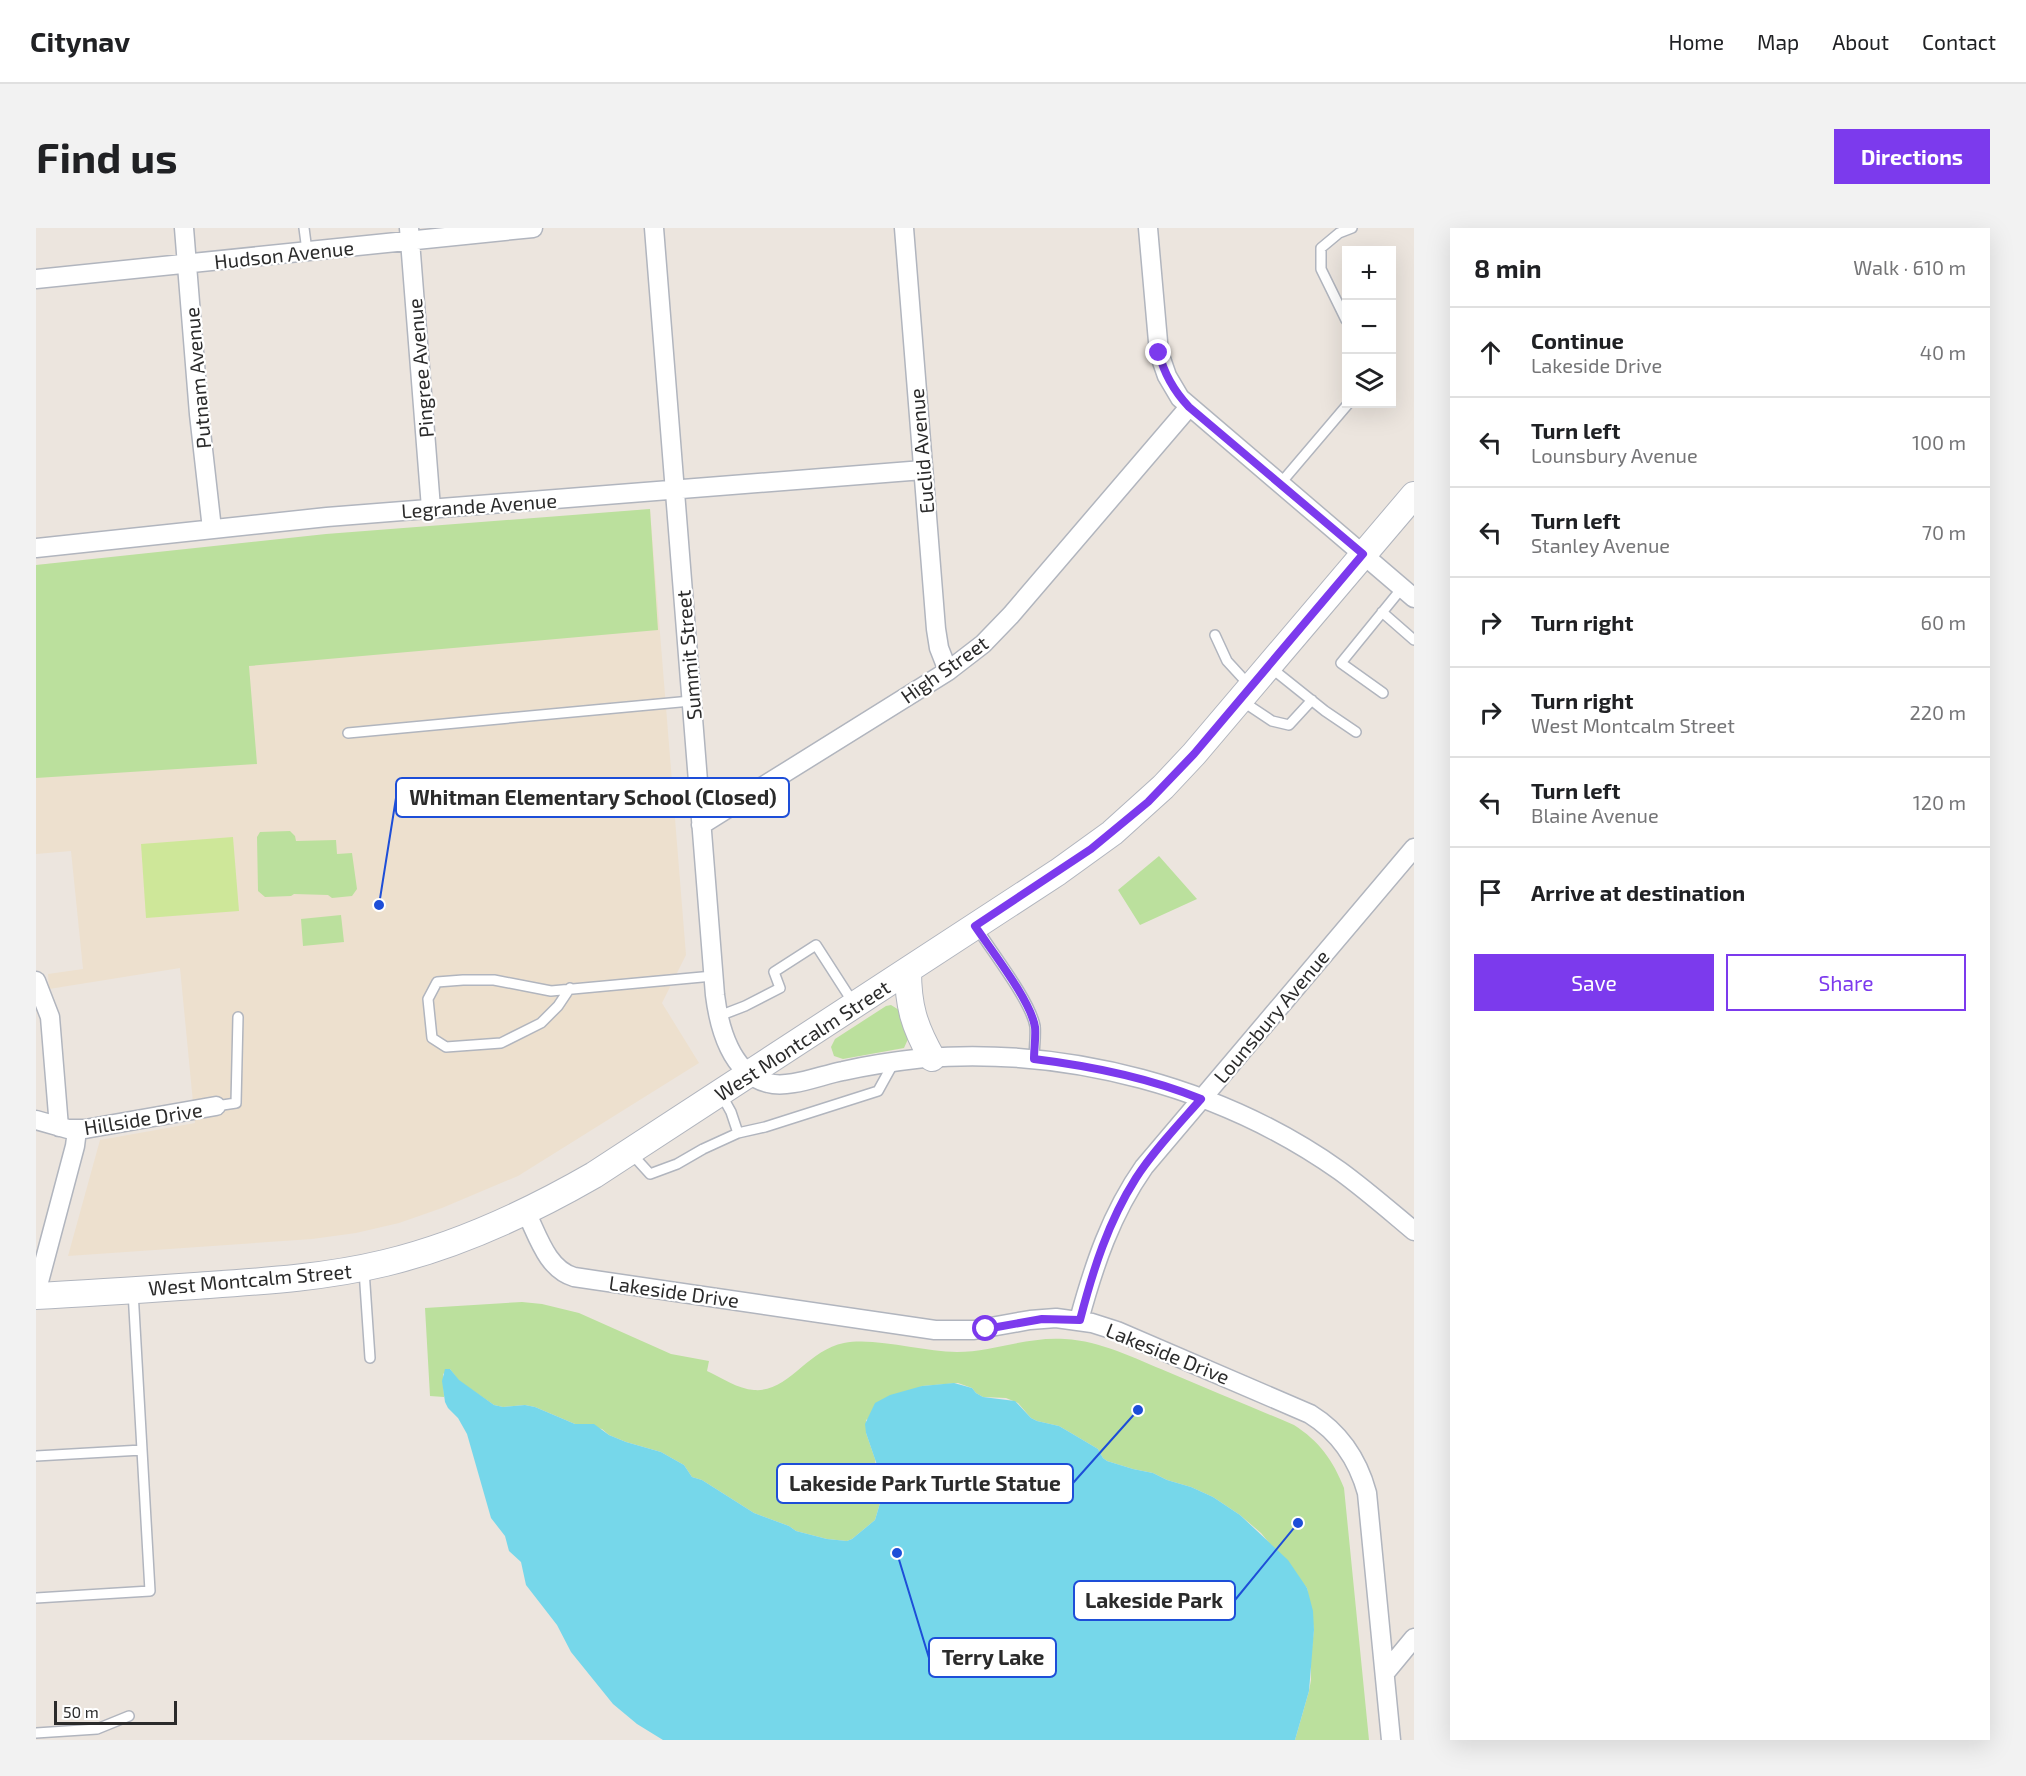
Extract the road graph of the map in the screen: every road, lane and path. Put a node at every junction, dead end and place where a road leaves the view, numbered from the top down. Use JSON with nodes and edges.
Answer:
{"nodes":[{"id":1,"x":184,"y":228,"type":"edge"},
{"id":2,"x":304,"y":228,"type":"edge"},
{"id":3,"x":533,"y":228,"type":"edge"},
{"id":4,"x":654,"y":228,"type":"edge"},
{"id":5,"x":903,"y":228,"type":"edge"},
{"id":6,"x":1148,"y":228,"type":"edge"},
{"id":7,"x":1352,"y":228,"type":"edge"},
{"id":8,"x":409,"y":234,"type":"edge"},
{"id":9,"x":307,"y":251,"type":"junction"},
{"id":10,"x":187,"y":264,"type":"junction"},
{"id":11,"x":36,"y":279,"type":"edge"},
{"id":12,"x":1342,"y":310,"type":"edge"},
{"id":13,"x":1189,"y":407,"type":"junction"},
{"id":14,"x":1345,"y":408,"type":"edge"},
{"id":15,"x":923,"y":470,"type":"junction"},
{"id":16,"x":1280,"y":484,"type":"junction"},
{"id":17,"x":674,"y":489,"type":"junction"},
{"id":18,"x":1414,"y":495,"type":"edge"},
{"id":19,"x":431,"y":508,"type":"junction"},
{"id":20,"x":212,"y":529,"type":"junction"},
{"id":21,"x":36,"y":548,"type":"edge"},
{"id":22,"x":1363,"y":554,"type":"junction"},
{"id":23,"x":1408,"y":593,"type":"edge"},
{"id":24,"x":1382,"y":612,"type":"junction"},
{"id":25,"x":1215,"y":635,"type":"dead end"},
{"id":26,"x":1414,"y":640,"type":"edge"},
{"id":27,"x":1269,"y":666,"type":"junction"},
{"id":28,"x":948,"y":671,"type":"junction"},
{"id":29,"x":1245,"y":693,"type":"junction"},
{"id":30,"x":1383,"y":693,"type":"dead end"},
{"id":31,"x":1312,"y":700,"type":"junction"},
{"id":32,"x":692,"y":701,"type":"junction"},
{"id":33,"x":1356,"y":732,"type":"dead end"},
{"id":34,"x":348,"y":733,"type":"dead end"},
{"id":35,"x":701,"y":825,"type":"junction"},
{"id":36,"x":1414,"y":848,"type":"edge"},
{"id":37,"x":975,"y":926,"type":"junction"},
{"id":38,"x":909,"y":970,"type":"junction"},
{"id":39,"x":713,"y":976,"type":"junction"},
{"id":40,"x":36,"y":981,"type":"edge"},
{"id":41,"x":570,"y":988,"type":"junction"},
{"id":42,"x":855,"y":1005,"type":"junction"},
{"id":43,"x":719,"y":1016,"type":"junction"},
{"id":44,"x":238,"y":1017,"type":"dead end"},
{"id":45,"x":932,"y":1058,"type":"junction"},
{"id":46,"x":1034,"y":1059,"type":"junction"},
{"id":47,"x":894,"y":1062,"type":"junction"},
{"id":48,"x":749,"y":1074,"type":"junction"},
{"id":49,"x":720,"y":1093,"type":"junction"},
{"id":50,"x":1201,"y":1099,"type":"junction"},
{"id":51,"x":216,"y":1106,"type":"joint"},
{"id":52,"x":36,"y":1120,"type":"edge"},
{"id":53,"x":68,"y":1128,"type":"junction"},
{"id":54,"x":738,"y":1133,"type":"junction"},
{"id":55,"x":630,"y":1152,"type":"junction"},
{"id":56,"x":526,"y":1212,"type":"junction"},
{"id":57,"x":1414,"y":1232,"type":"edge"},
{"id":58,"x":363,"y":1268,"type":"junction"},
{"id":59,"x":133,"y":1290,"type":"junction"},
{"id":60,"x":36,"y":1294,"type":"edge"},
{"id":61,"x":1080,"y":1320,"type":"junction"},
{"id":62,"x":370,"y":1358,"type":"dead end"},
{"id":63,"x":142,"y":1450,"type":"junction"},
{"id":64,"x":36,"y":1456,"type":"edge"},
{"id":65,"x":36,"y":1598,"type":"edge"},
{"id":66,"x":1414,"y":1638,"type":"edge"},
{"id":67,"x":1384,"y":1673,"type":"junction"},
{"id":68,"x":129,"y":1716,"type":"dead end"},
{"id":69,"x":36,"y":1733,"type":"edge"},
{"id":70,"x":1391,"y":1740,"type":"edge"}],
"edges":[{"from":1,"to":10,"type":"street","name":"Putnam Avenue"},
{"from":2,"to":9,"type":"lane"},
{"from":3,"to":8,"type":"street","name":"Hudson Avenue"},
{"from":4,"to":17,"type":"street","name":"Summit Street"},
{"from":5,"to":15,"type":"street","name":"Euclid Avenue"},
{"from":6,"to":13,"type":"street"},
{"from":7,"to":12,"type":"lane"},
{"from":8,"to":9,"type":"street","name":"Hudson Avenue"},
{"from":8,"to":19,"type":"street","name":"Pingree Avenue"},
{"from":9,"to":10,"type":"street","name":"Hudson Avenue"},
{"from":10,"to":11,"type":"street","name":"Hudson Avenue"},
{"from":10,"to":20,"type":"street","name":"Putnam Avenue"},
{"from":13,"to":16,"type":"street"},
{"from":13,"to":28,"type":"street","name":"High Street"},
{"from":14,"to":16,"type":"lane"},
{"from":15,"to":17,"type":"street","name":"Legrande Avenue"},
{"from":15,"to":28,"type":"street","name":"Euclid Avenue"},
{"from":16,"to":22,"type":"street"},
{"from":17,"to":19,"type":"street","name":"Legrande Avenue"},
{"from":17,"to":32,"type":"street","name":"Summit Street"},
{"from":18,"to":22,"type":"main road","name":"West Montcalm Street"},
{"from":19,"to":20,"type":"street","name":"Legrande Avenue"},
{"from":20,"to":21,"type":"street","name":"Legrande Avenue"},
{"from":22,"to":23,"type":"street"},
{"from":22,"to":27,"type":"main road","name":"West Montcalm Street"},
{"from":23,"to":24,"type":"lane"},
{"from":24,"to":26,"type":"lane"},
{"from":24,"to":30,"type":"lane"},
{"from":25,"to":29,"type":"lane"},
{"from":27,"to":29,"type":"main road","name":"West Montcalm Street"},
{"from":27,"to":31,"type":"lane"},
{"from":28,"to":35,"type":"street","name":"High Street"},
{"from":29,"to":31,"type":"lane"},
{"from":29,"to":37,"type":"main road","name":"West Montcalm Street"},
{"from":31,"to":33,"type":"lane"},
{"from":32,"to":34,"type":"lane"},
{"from":32,"to":35,"type":"street","name":"Summit Street"},
{"from":35,"to":39,"type":"street","name":"Summit Street"},
{"from":36,"to":50,"type":"street","name":"Lounsbury Avenue"},
{"from":37,"to":38,"type":"main road","name":"West Montcalm Street"},
{"from":37,"to":46,"type":"lane"},
{"from":38,"to":42,"type":"main road","name":"West Montcalm Street"},
{"from":38,"to":45,"type":"main road"},
{"from":39,"to":41,"type":"lane"},
{"from":39,"to":43,"type":"street","name":"Summit Street"},
{"from":40,"to":53,"type":"street"},
{"from":41,"to":41,"type":"lane"},
{"from":42,"to":43,"type":"lane"},
{"from":42,"to":48,"type":"main road","name":"West Montcalm Street"},
{"from":43,"to":48,"type":"street","name":"Summit Street"},
{"from":44,"to":51,"type":"lane"},
{"from":45,"to":46,"type":"street"},
{"from":45,"to":47,"type":"street"},
{"from":46,"to":50,"type":"street"},
{"from":47,"to":48,"type":"street"},
{"from":47,"to":54,"type":"lane"},
{"from":48,"to":49,"type":"main road","name":"West Montcalm Street"},
{"from":49,"to":54,"type":"lane"},
{"from":49,"to":55,"type":"main road","name":"West Montcalm Street"},
{"from":50,"to":57,"type":"street"},
{"from":50,"to":61,"type":"street","name":"Lounsbury Avenue"},
{"from":51,"to":53,"type":"street","name":"Hillside Drive"},
{"from":52,"to":53,"type":"street","name":"Hillside Drive"},
{"from":53,"to":60,"type":"street"},
{"from":54,"to":55,"type":"lane"},
{"from":55,"to":56,"type":"main road","name":"West Montcalm Street"},
{"from":56,"to":58,"type":"main road","name":"West Montcalm Street"},
{"from":56,"to":61,"type":"street","name":"Lakeside Drive"},
{"from":58,"to":59,"type":"main road","name":"West Montcalm Street"},
{"from":58,"to":62,"type":"lane"},
{"from":59,"to":60,"type":"main road","name":"West Montcalm Street"},
{"from":59,"to":63,"type":"lane"},
{"from":61,"to":67,"type":"street","name":"Lakeside Drive"},
{"from":63,"to":64,"type":"lane"},
{"from":63,"to":65,"type":"lane"},
{"from":66,"to":67,"type":"street"},
{"from":67,"to":70,"type":"street","name":"Lakeside Drive"},
{"from":68,"to":69,"type":"lane"}]}
